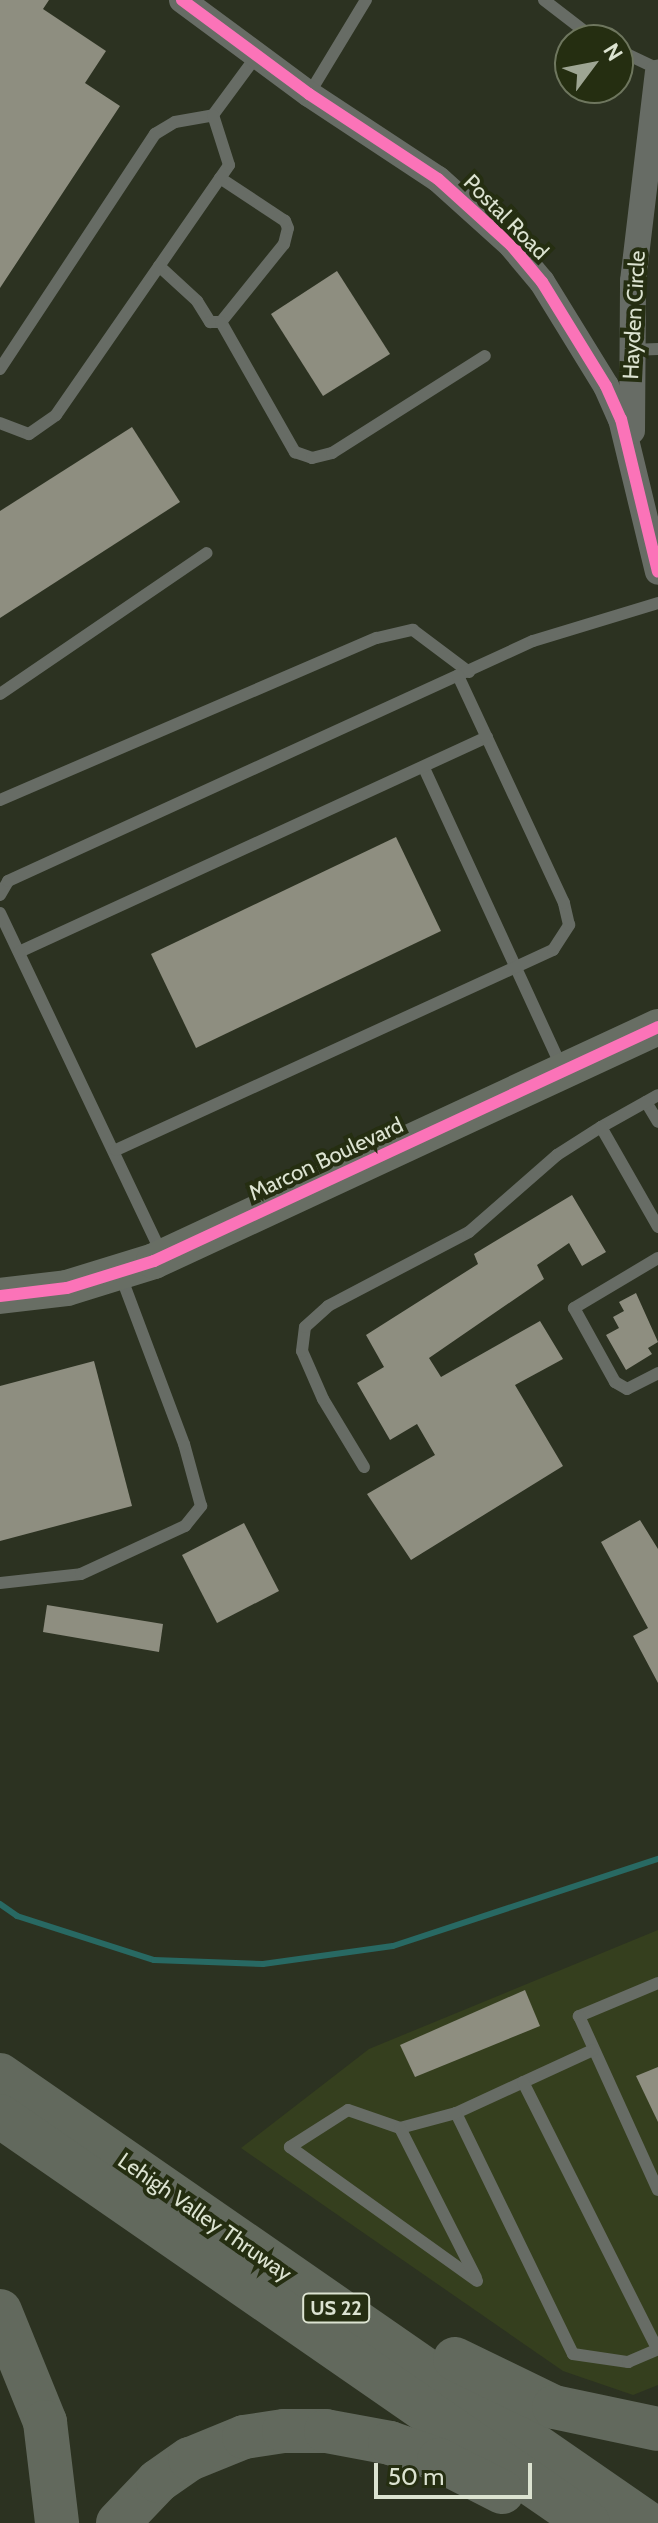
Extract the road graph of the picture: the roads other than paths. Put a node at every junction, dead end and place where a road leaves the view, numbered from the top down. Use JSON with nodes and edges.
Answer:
{"nodes":[{"id":1,"x":182,"y":0,"type":"edge"},
{"id":2,"x":366,"y":0,"type":"edge"},
{"id":3,"x":544,"y":0,"type":"edge"},
{"id":4,"x":575,"y":24,"type":"edge"},
{"id":5,"x":258,"y":54,"type":"junction"},
{"id":6,"x":634,"y":58,"type":"edge"},
{"id":7,"x":658,"y":71,"type":"edge"},
{"id":8,"x":309,"y":94,"type":"junction"},
{"id":9,"x":213,"y":115,"type":"junction"},
{"id":10,"x":652,"y":165,"type":"edge"},
{"id":11,"x":220,"y":178,"type":"junction"},
{"id":12,"x":159,"y":266,"type":"junction"},
{"id":13,"x":221,"y":322,"type":"junction"},
{"id":14,"x":658,"y":349,"type":"edge"},
{"id":15,"x":631,"y":350,"type":"junction"},
{"id":16,"x":485,"y":356,"type":"dead end"},
{"id":17,"x":0,"y":369,"type":"edge"},
{"id":18,"x":0,"y":423,"type":"edge"},
{"id":19,"x":633,"y":462,"type":"junction"},
{"id":20,"x":207,"y":553,"type":"dead end"},
{"id":21,"x":658,"y":572,"type":"edge"},
{"id":22,"x":658,"y":603,"type":"edge"},
{"id":23,"x":463,"y":674,"type":"junction"},
{"id":24,"x":0,"y":694,"type":"edge"},
{"id":25,"x":487,"y":737,"type":"junction"},
{"id":26,"x":424,"y":768,"type":"junction"},
{"id":27,"x":0,"y":800,"type":"edge"},
{"id":28,"x":1,"y":889,"type":"edge"},
{"id":29,"x":0,"y":913,"type":"edge"},
{"id":30,"x":19,"y":952,"type":"junction"},
{"id":31,"x":517,"y":967,"type":"junction"},
{"id":32,"x":658,"y":1027,"type":"edge"},
{"id":33,"x":564,"y":1071,"type":"junction"},
{"id":34,"x":652,"y":1098,"type":"edge"},
{"id":35,"x":658,"y":1122,"type":"edge"},
{"id":36,"x":601,"y":1127,"type":"junction"},
{"id":37,"x":116,"y":1150,"type":"junction"},
{"id":38,"x":658,"y":1227,"type":"edge"},
{"id":39,"x":163,"y":1257,"type":"junction"},
{"id":40,"x":658,"y":1258,"type":"edge"},
{"id":41,"x":120,"y":1274,"type":"junction"},
{"id":42,"x":0,"y":1296,"type":"edge"},
{"id":43,"x":658,"y":1373,"type":"edge"},
{"id":44,"x":364,"y":1467,"type":"dead end"},
{"id":45,"x":0,"y":1583,"type":"edge"},
{"id":46,"x":658,"y":1983,"type":"edge"},
{"id":47,"x":593,"y":2050,"type":"junction"},
{"id":48,"x":523,"y":2082,"type":"junction"},
{"id":49,"x":8,"y":2095,"type":"edge"},
{"id":50,"x":456,"y":2113,"type":"junction"},
{"id":51,"x":400,"y":2128,"type":"junction"},
{"id":52,"x":658,"y":2190,"type":"edge"},
{"id":53,"x":0,"y":2311,"type":"edge"},
{"id":54,"x":657,"y":2349,"type":"edge"},
{"id":55,"x":658,"y":2429,"type":"edge"},
{"id":56,"x":57,"y":2523,"type":"edge"},
{"id":57,"x":118,"y":2523,"type":"edge"},
{"id":58,"x":555,"y":2523,"type":"edge"},
{"id":59,"x":588,"y":2523,"type":"edge"},
{"id":60,"x":647,"y":2523,"type":"edge"}],
"edges":[{"from":1,"to":5,"type":"street","name":"Postal Road"},
{"from":2,"to":8,"type":"lane"},
{"from":3,"to":4,"type":"lane"},
{"from":5,"to":8,"type":"street","name":"Postal Road"},
{"from":5,"to":9,"type":"lane"},
{"from":6,"to":7,"type":"lane"},
{"from":7,"to":10,"type":"street","name":"Hayden Circle"},
{"from":8,"to":19,"type":"street","name":"Postal Road"},
{"from":9,"to":11,"type":"lane"},
{"from":9,"to":17,"type":"lane"},
{"from":10,"to":15,"type":"street","name":"Hayden Circle"},
{"from":11,"to":12,"type":"lane"},
{"from":11,"to":13,"type":"lane"},
{"from":12,"to":13,"type":"lane"},
{"from":12,"to":18,"type":"lane"},
{"from":13,"to":16,"type":"lane"},
{"from":14,"to":15,"type":"lane"},
{"from":15,"to":19,"type":"street","name":"Hayden Circle"},
{"from":19,"to":21,"type":"street","name":"Postal Road"},
{"from":20,"to":24,"type":"lane"},
{"from":22,"to":23,"type":"lane"},
{"from":23,"to":25,"type":"lane"},
{"from":23,"to":27,"type":"lane"},
{"from":23,"to":28,"type":"lane"},
{"from":25,"to":26,"type":"lane"},
{"from":25,"to":31,"type":"lane"},
{"from":26,"to":30,"type":"lane"},
{"from":26,"to":31,"type":"lane"},
{"from":29,"to":30,"type":"lane"},
{"from":30,"to":37,"type":"lane"},
{"from":31,"to":33,"type":"lane"},
{"from":31,"to":37,"type":"lane"},
{"from":32,"to":33,"type":"street","name":"Marcon Boulevard"},
{"from":33,"to":39,"type":"street","name":"Marcon Boulevard"},
{"from":34,"to":35,"type":"lane"},
{"from":34,"to":36,"type":"lane"},
{"from":36,"to":38,"type":"lane"},
{"from":36,"to":44,"type":"lane"},
{"from":37,"to":39,"type":"lane"},
{"from":39,"to":41,"type":"street","name":"Marcon Boulevard"},
{"from":40,"to":43,"type":"lane"},
{"from":41,"to":42,"type":"street","name":"Marcon Boulevard"},
{"from":41,"to":45,"type":"lane"},
{"from":46,"to":47,"type":"lane"},
{"from":47,"to":48,"type":"lane"},
{"from":47,"to":52,"type":"lane"},
{"from":48,"to":50,"type":"lane"},
{"from":48,"to":54,"type":"lane"},
{"from":49,"to":55,"type":"highway"},
{"from":49,"to":59,"type":"highway","name":"Lehigh Valley Thruway","number":"US 22"},
{"from":49,"to":60,"type":"highway","name":"Lehigh Valley Thruway","number":"US 22"},
{"from":50,"to":51,"type":"lane"},
{"from":50,"to":54,"type":"lane"},
{"from":51,"to":51,"type":"lane"},
{"from":53,"to":56,"type":"highway"},
{"from":57,"to":58,"type":"highway"}]}
